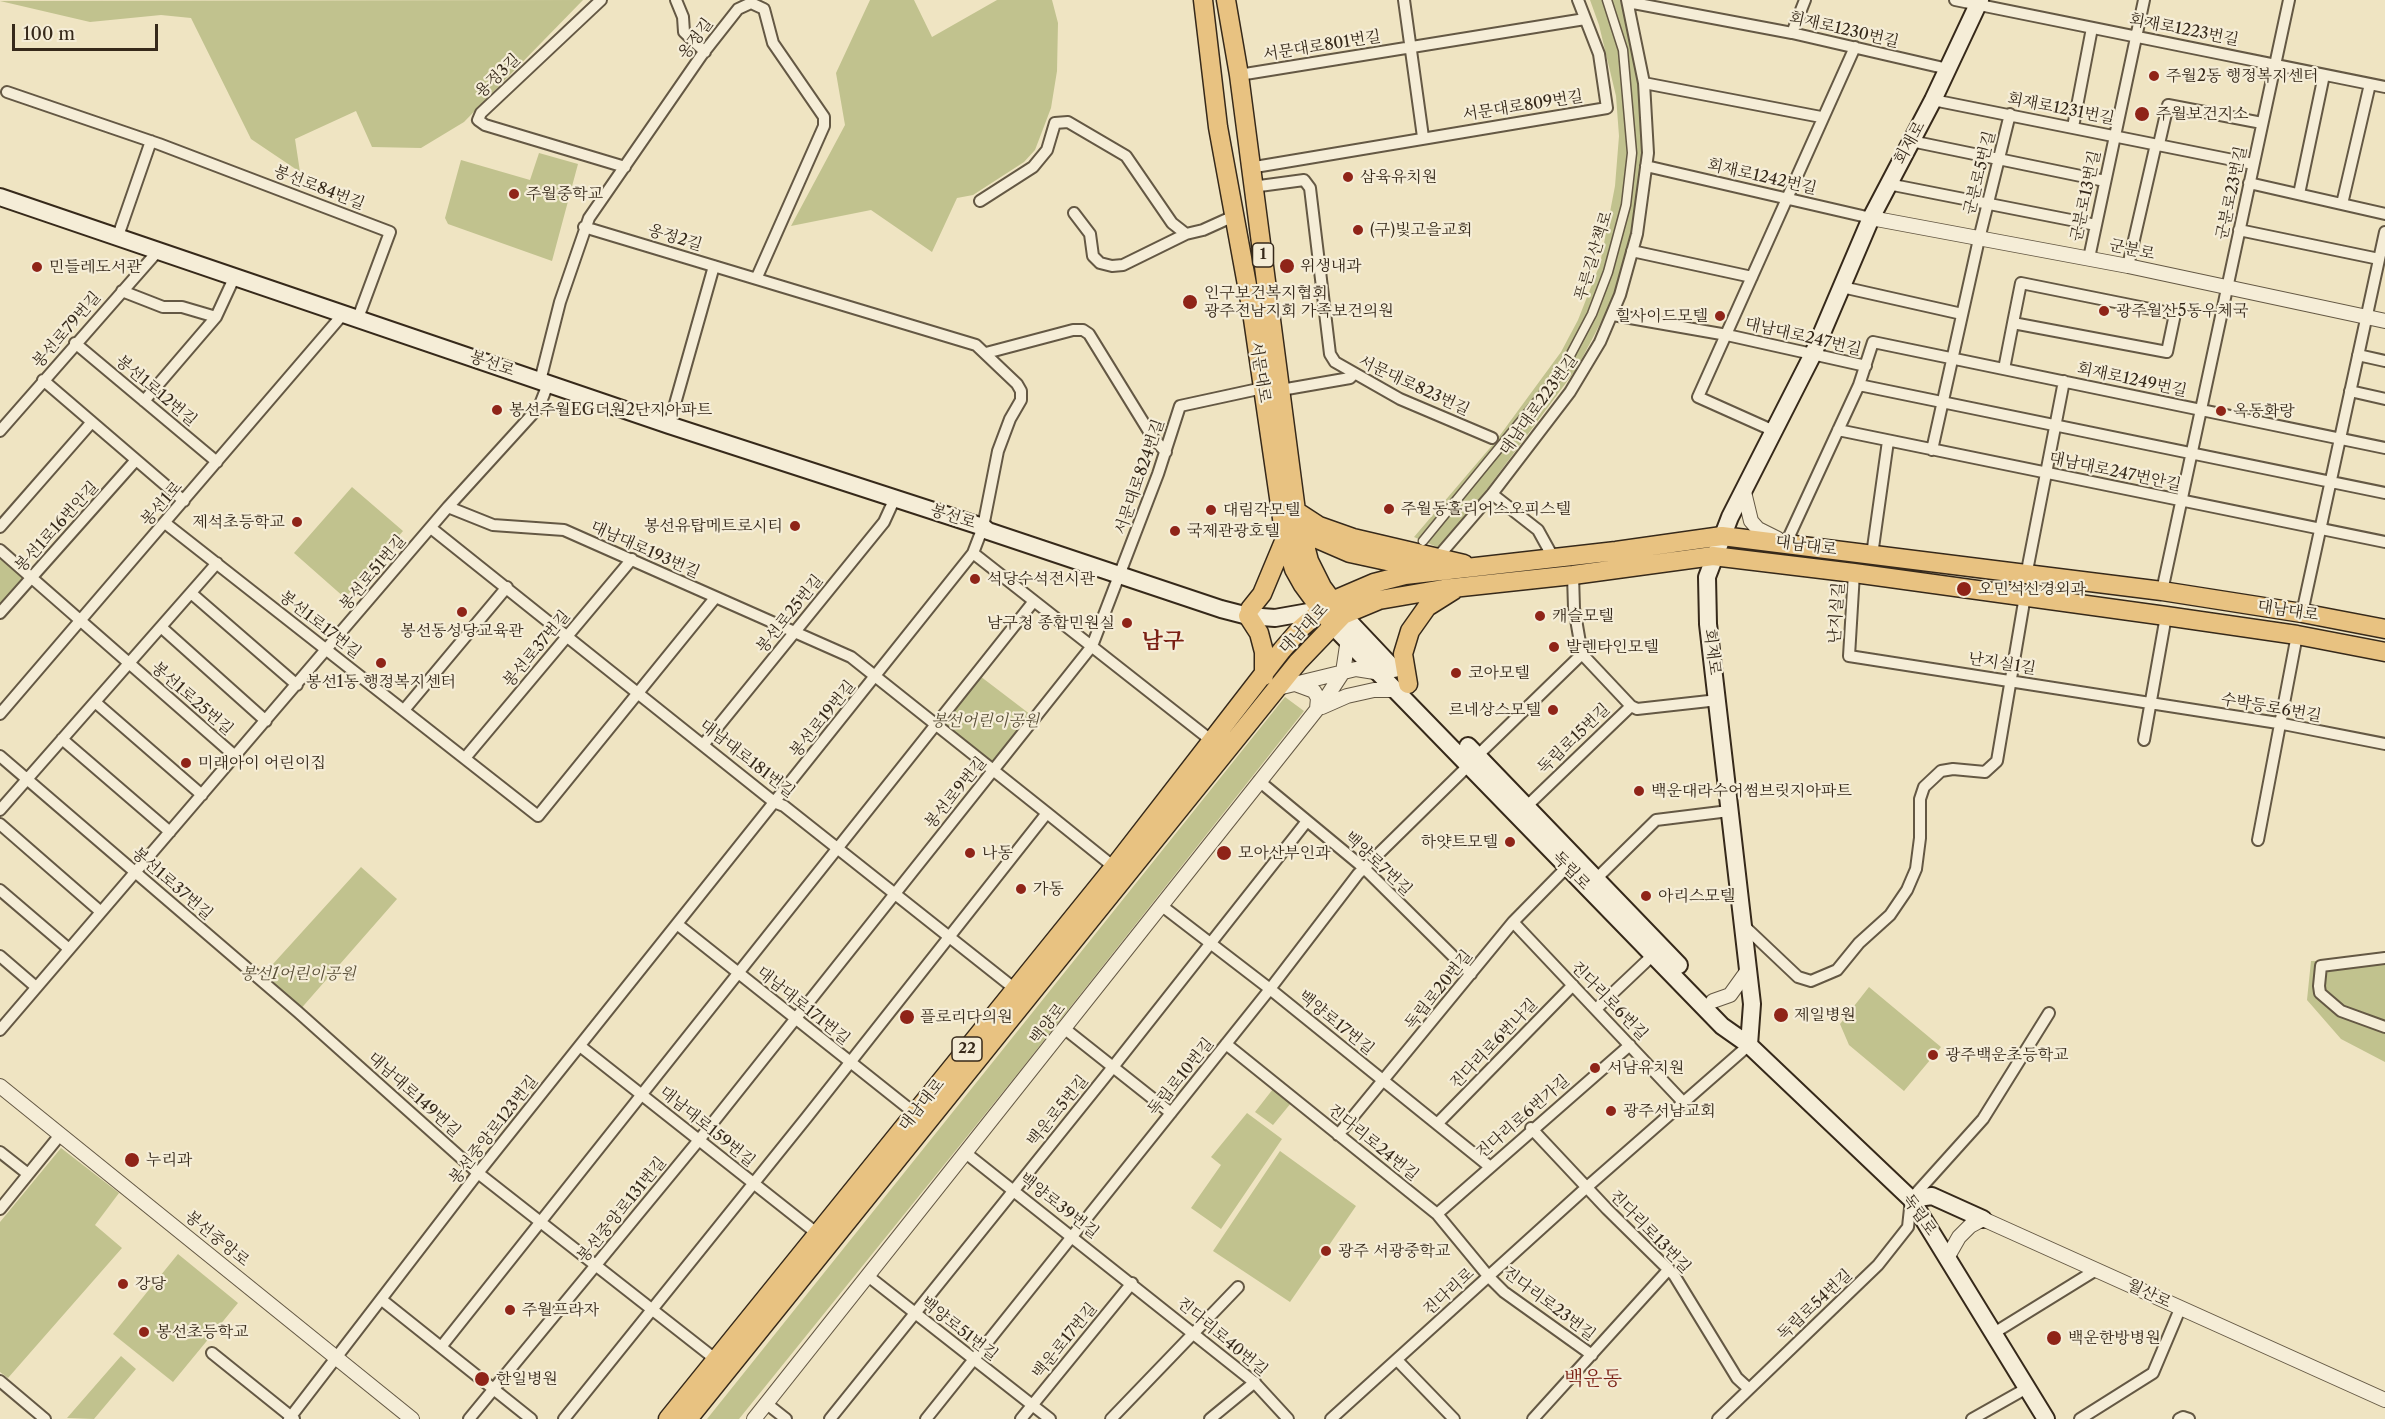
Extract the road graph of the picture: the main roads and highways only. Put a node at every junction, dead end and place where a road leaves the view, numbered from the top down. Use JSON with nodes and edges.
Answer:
{"nodes":[{"id":1,"x":1203,"y":0,"type":"edge"},
{"id":2,"x":1226,"y":0,"type":"edge"},
{"id":3,"x":1979,"y":2,"type":"edge"},
{"id":4,"x":0,"y":197,"type":"edge"},
{"id":5,"x":1272,"y":389,"type":"junction"},
{"id":6,"x":1298,"y":519,"type":"junction"},
{"id":7,"x":1722,"y":536,"type":"junction"},
{"id":8,"x":1285,"y":539,"type":"junction"},
{"id":9,"x":1713,"y":556,"type":"junction"},
{"id":10,"x":1441,"y":565,"type":"junction"},
{"id":11,"x":1458,"y":587,"type":"junction"},
{"id":12,"x":1329,"y":611,"type":"junction"},
{"id":13,"x":1249,"y":613,"type":"junction"},
{"id":14,"x":2385,"y":629,"type":"edge"},
{"id":15,"x":2385,"y":652,"type":"edge"},
{"id":16,"x":1278,"y":683,"type":"junction"},
{"id":17,"x":1403,"y":687,"type":"junction"},
{"id":18,"x":1474,"y":760,"type":"junction"},
{"id":19,"x":1749,"y":1045,"type":"junction"},
{"id":20,"x":921,"y":1118,"type":"junction"},
{"id":21,"x":1911,"y":1200,"type":"junction"},
{"id":22,"x":1983,"y":1219,"type":"road end"},
{"id":23,"x":723,"y":1364,"type":"junction"},
{"id":24,"x":668,"y":1419,"type":"edge"},
{"id":25,"x":688,"y":1419,"type":"edge"},
{"id":26,"x":2046,"y":1419,"type":"edge"}],
"edges":[{"from":1,"to":5,"type":"main road","name":"서문대로","number":"1"},
{"from":2,"to":5,"type":"main road","name":"서문대로","number":"1"},
{"from":3,"to":7,"type":"main road","name":"회재로"},
{"from":4,"to":13,"type":"main road","name":"봉선로"},
{"from":5,"to":6,"type":"main road","name":"서문대로","number":"1"},
{"from":5,"to":8,"type":"main road","name":"서문대로","number":"1"},
{"from":6,"to":10,"type":"main road"},
{"from":6,"to":12,"type":"main road","name":"서문대로","number":"1"},
{"from":7,"to":9,"type":"main road","name":"회재로"},
{"from":7,"to":10,"type":"main road","name":"대남대로"},
{"from":7,"to":14,"type":"main road","name":"대남대로"},
{"from":8,"to":12,"type":"main road","name":"서문대로","number":"1"},
{"from":8,"to":13,"type":"main road"},
{"from":9,"to":11,"type":"main road","name":"대남대로"},
{"from":9,"to":15,"type":"main road","name":"대남대로"},
{"from":9,"to":19,"type":"main road","name":"회재로"},
{"from":10,"to":12,"type":"main road","name":"대남대로"},
{"from":11,"to":12,"type":"main road","name":"대남대로"},
{"from":11,"to":17,"type":"main road"},
{"from":12,"to":13,"type":"main road","name":"봉선로"},
{"from":12,"to":16,"type":"main road","name":"대남대로"},
{"from":12,"to":17,"type":"main road","name":"독립로"},
{"from":12,"to":17,"type":"main road","name":"독립로"},
{"from":13,"to":16,"type":"main road"},
{"from":16,"to":20,"type":"main road","name":"대남대로","number":"22"},
{"from":16,"to":20,"type":"main road","name":"대남대로","number":"22"},
{"from":17,"to":18,"type":"main road","name":"독립로"},
{"from":18,"to":19,"type":"main road","name":"독립로"},
{"from":18,"to":19,"type":"main road","name":"독립로"},
{"from":19,"to":21,"type":"main road","name":"독립로"},
{"from":20,"to":23,"type":"main road","name":"대남대로","number":"22"},
{"from":20,"to":23,"type":"main road","name":"대남대로","number":"22"},
{"from":21,"to":22,"type":"main road","name":"월산로"},
{"from":21,"to":26,"type":"main road","name":"독립로"},
{"from":23,"to":24,"type":"main road","name":"대남대로","number":"22"},
{"from":23,"to":25,"type":"main road","name":"대남대로","number":"22"}]}
